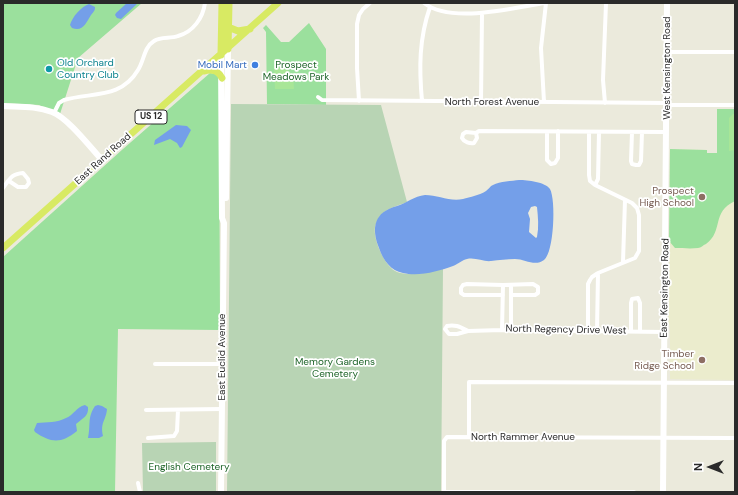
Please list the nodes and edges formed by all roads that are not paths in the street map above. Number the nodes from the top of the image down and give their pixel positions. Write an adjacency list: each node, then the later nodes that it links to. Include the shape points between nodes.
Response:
1 (205, 3): 29 (street, via 204,12 193,28 178,36 152,42 139,69 126,84 109,93 64,100 59,103)
2 (222, 3): 17 (main road)
3 (229, 3): 12 (main road)
4 (278, 3): 13 (main road, US 12)
5 (370, 3): 21 (street, via 359,15 357,24)
6 (424, 3): 10 (street)
7 (545, 3): 11 (street); 24 (street, via 541,48)
8 (606, 3): 25 (street, via 603,80)
9 (667, 3): 15 (main road, West Kensington Road)
10 (430, 7): 11 (street, via 448,13); 22 (street, via 421,40)
11 (482, 13): 23 (street)
12 (228, 27): 13 (main road, via 238,31); 14 (main road)
13 (250, 29): 14 (main road, US 12)
14 (228, 49): 17 (main road, US 12); 43 (main road, East Euclid Avenue)
15 (667, 52): 16 (street); 26 (main road, West Kensington Road)
16 (735, 52)
17 (221, 55): 18 (main road, East Rand Road / US 12); 19 (main road, East Euclid Avenue)
18 (203, 71): 19 (main road, via 214,70); 38 (main road, East Rand Road / US 12)
19 (222, 78): 43 (main road, East Euclid Avenue)
20 (318, 97): 21 (street, North Forest Avenue, via 322,100)
21 (359, 101): 22 (street, North Forest Avenue)
22 (422, 101): 23 (street, North Forest Avenue)
23 (481, 102): 24 (street, North Forest Avenue)
24 (544, 102): 25 (street, North Forest Avenue)
25 (605, 103): 26 (street, North Forest Avenue)
26 (667, 104): 27 (street, North Forest Avenue); 36 (main road, West Kensington Road)
27 (735, 105)
28 (3, 106): 29 (main road, via 33,107)
29 (54, 113): 38 (main road)
30 (558, 131): 31 (street); 31 (street, via 558,158 551,164 547,160); 32 (street)
31 (547, 132): 37 (street)
32 (589, 132): 33 (street); 40 (street, via 589,175 590,181)
33 (599, 132): 34 (street); 40 (street, via 598,179)
34 (632, 132): 35 (street); 35 (street, via 631,161 636,166 641,161)
35 (642, 132): 36 (street)
36 (666, 132): 58 (main road, East Kensington Road)
37 (476, 133)
38 (102, 160): 44 (main road, East Rand Road / US 12)
39 (9, 181): 39 (street, via 18,187 26,187 29,183 23,173 12,176); 41 (street)
40 (595, 185): 42 (street)
41 (3, 188)
42 (625, 200): 45 (street); 45 (street, via 637,208 640,215 639,251 635,258)
43 (224, 223): 60 (main road, East Euclid Avenue)
44 (3, 248)
45 (623, 262): 46 (street)
46 (598, 273): 54 (street, via 588,284); 55 (street)
47 (503, 285): 48 (street); 49 (street); 49 (street, via 467,284 461,288 464,295)
48 (511, 285): 50 (street); 50 (street, via 533,284 539,290 535,295)
49 (503, 295): 51 (street)
50 (511, 295): 52 (street)
51 (502, 330): 52 (street, North Regency Drive West); 53 (street, North Regency Drive West)
52 (511, 330): 54 (street, North Regency Drive West)
53 (468, 331): 53 (street, North Regency Drive West, via 449,334 445,329 447,326 458,325)
54 (588, 331): 55 (street, North Regency Drive West)
55 (597, 331): 56 (street, North Regency Drive West)
56 (631, 331): 57 (street, North Regency Drive West); 57 (street, via 631,303 635,298 638,298 640,303)
57 (640, 331): 58 (street, North Regency Drive West)
58 (664, 332): 61 (main road, East Kensington Road)
59 (155, 364): 60 (street)
60 (222, 364): 63 (main road, East Euclid Avenue)
61 (664, 383): 62 (street); 66 (street, via 469,382); 69 (main road, East Kensington Road)
62 (735, 383)
63 (222, 409): 65 (street); 72 (main road, East Euclid Avenue)
64 (146, 410): 65 (street)
65 (178, 410): 67 (street, via 177,431 174,436)
66 (469, 436): 69 (street, North Rammer Avenue); 73 (street, North Rammer Avenue, via 448,437 444,441)
67 (148, 438)
68 (735, 438): 69 (street, North Rammer Avenue)
69 (663, 439): 76 (main road, East Kensington Road)
70 (138, 483): 71 (street)
71 (140, 492)
72 (221, 492)
73 (444, 492): 74 (street)
74 (598, 492): 75 (street)
75 (634, 492)
76 (663, 492)

